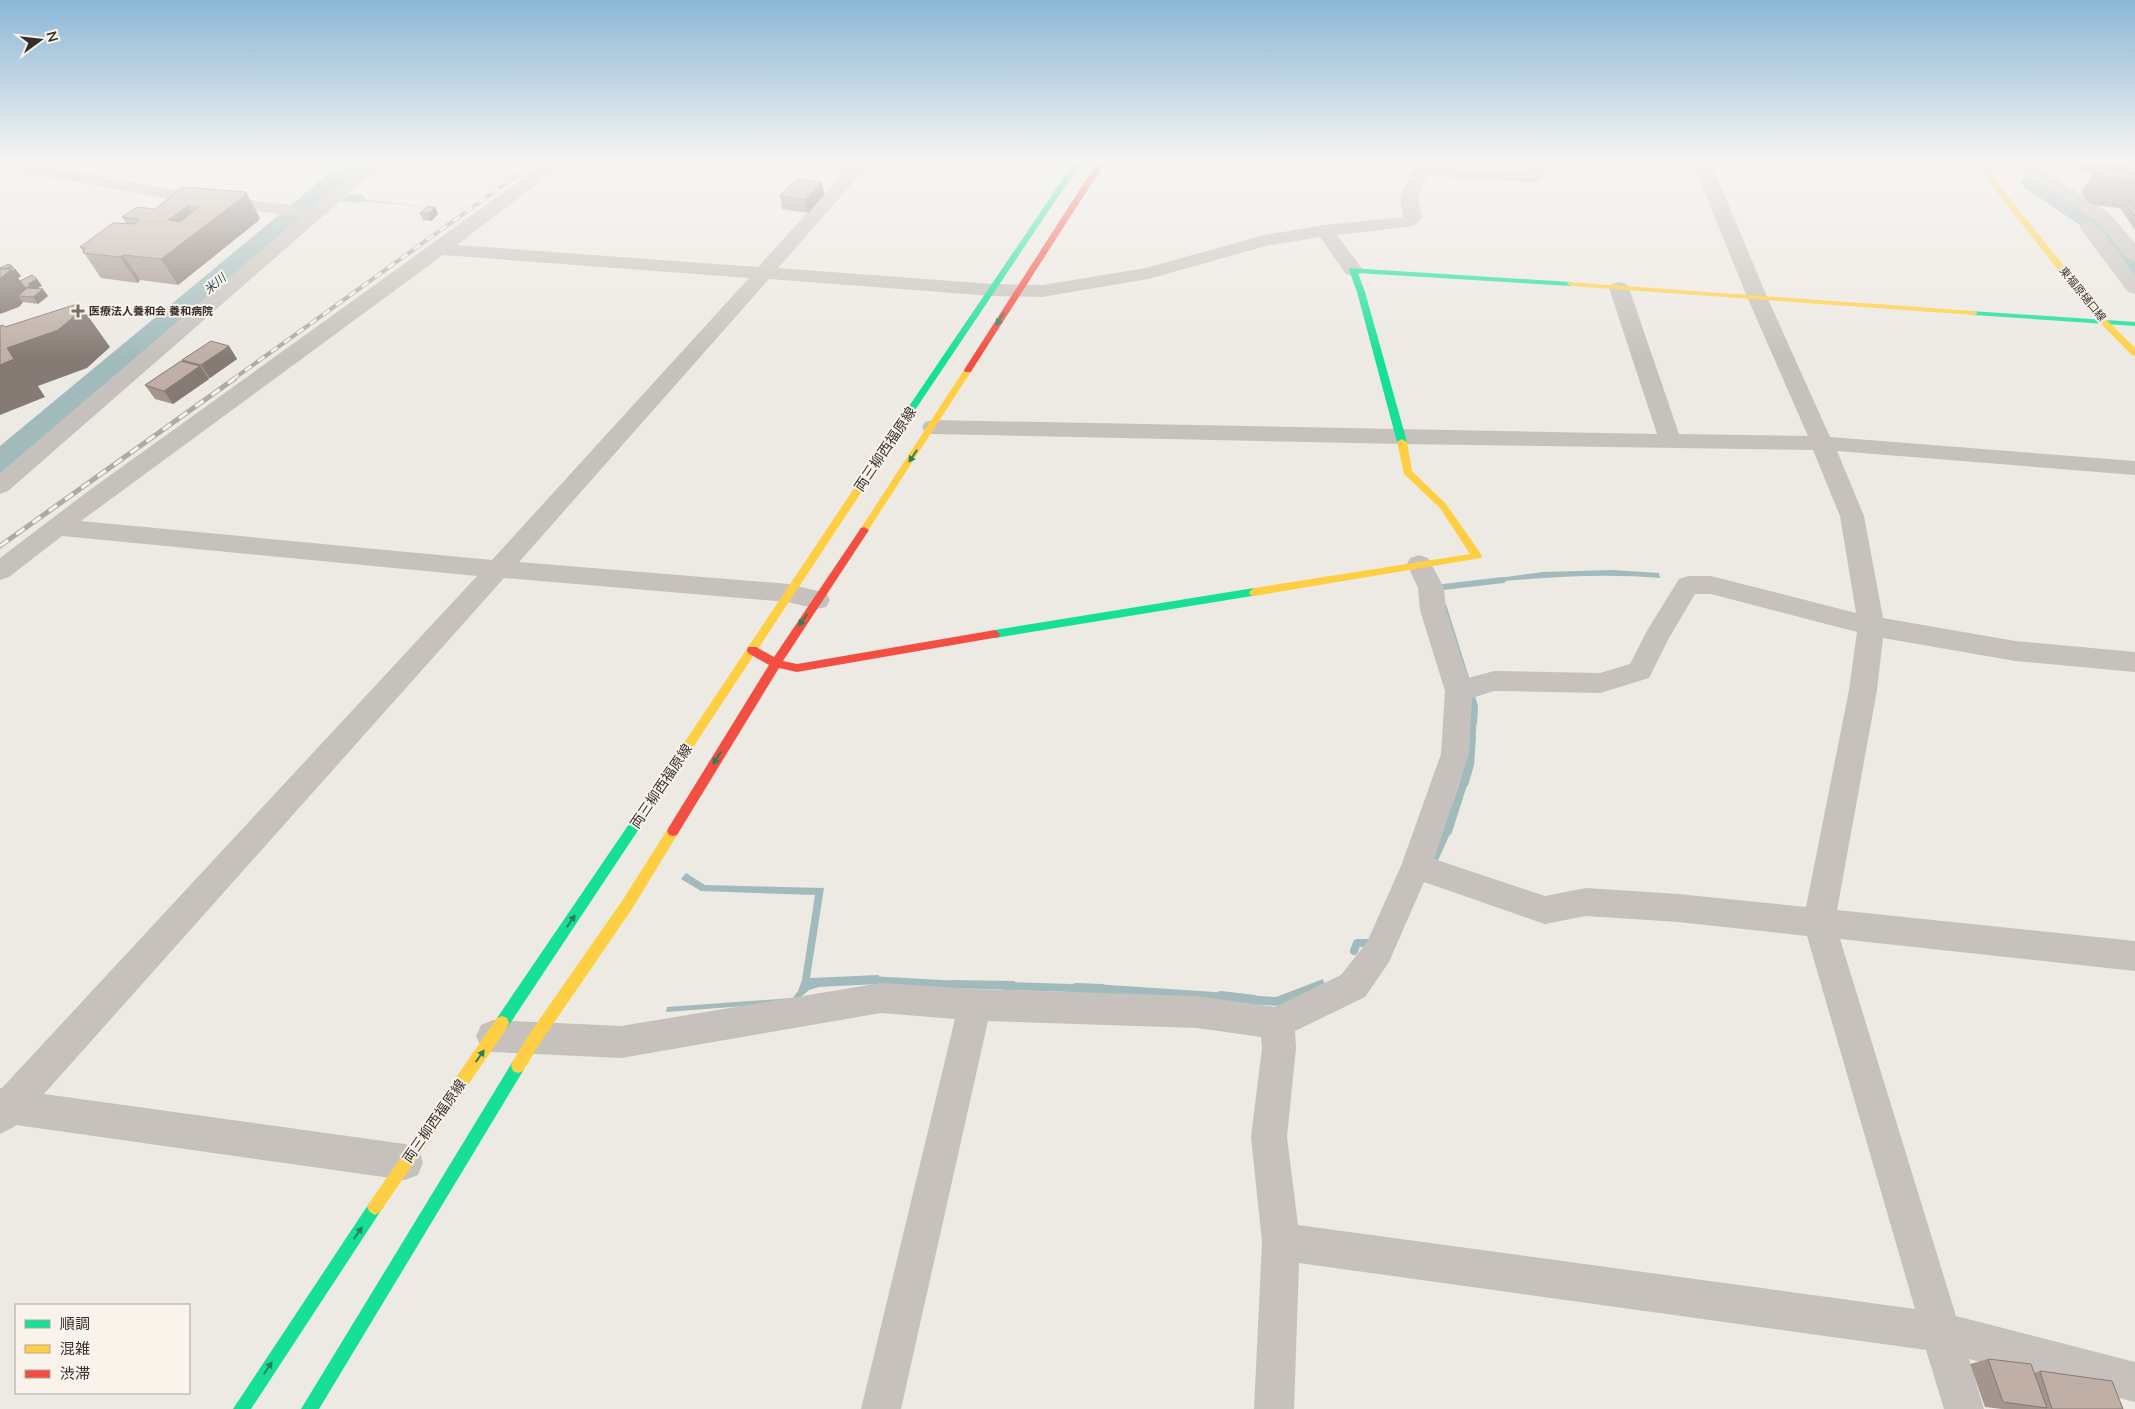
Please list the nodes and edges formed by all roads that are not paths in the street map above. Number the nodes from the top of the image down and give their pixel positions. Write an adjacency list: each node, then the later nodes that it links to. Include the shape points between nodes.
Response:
1 (289, 227): 29 (street, via 200,301)
2 (469, 227): 12 (street)
3 (806, 227): 15 (street)
4 (1035, 227): 18 (main road, 両三柳西福原線)
5 (1060, 227): 19 (main road, 両三柳西福原線)
6 (1364, 227): 11 (street)
7 (1728, 227): 20 (street)
8 (2028, 227): 21 (main road, 東福原樋口線)
9 (2089, 227): 17 (street)
10 (2111, 227): 13 (street)
11 (1325, 231): 14 (street); 19 (street, via 1264,241 1148,273 1042,291)
12 (439, 249): 15 (street); 30 (street, via 94,498)
13 (2135, 255)
14 (1353, 270): 16 (main road); 25 (main road)
15 (765, 272): 18 (street); 32 (street)
16 (1619, 288): 20 (main road); 26 (street)
17 (2135, 288)
18 (993, 290): 19 (street); 34 (main road, 両三柳西福原線)
19 (1018, 291): 24 (main road, 両三柳西福原線, one-way to 24)
20 (1758, 299): 21 (main road); 27 (street)
21 (2104, 322): 22 (main road); 23 (main road, 東福原樋口線)
22 (2135, 324)
23 (2135, 353)
24 (933, 427): 25 (street); 35 (main road, 両三柳西福原線, one-way to 35)
25 (1401, 437): 26 (street); 31 (main road, via 1407,472 1443,506 1477,556)
26 (1670, 440): 27 (street)
27 (1821, 442): 28 (street); 36 (street, via 1852,516)
28 (2135, 468)
29 (0, 486)
30 (59, 527): 32 (street); 33 (street)
31 (1419, 564): 39 (main road, via 797,668); 40 (street, via 1432,588 1433,610)
32 (498, 569): 34 (street); 48 (street)
33 (0, 571)
34 (788, 593): 35 (street); 37 (main road, 両三柳西福原線)
35 (817, 600): 39 (main road, 両三柳西福原線, one-way to 39)
36 (1871, 626): 38 (street, via 2016,651); 40 (street, via 1711,585 1688,586 1657,636 1640,672 1600,683 1494,681); 42 (street, via 1863,690)
37 (752, 650): 39 (main road); 46 (main road, 両三柳西福原線, one-way to 37)
38 (2135, 662)
39 (776, 663): 47 (main road, 両三柳西福原線, one-way to 47, via 627,906)
40 (1468, 688): 41 (street, via 1455,754)
41 (1416, 866): 42 (street, via 1545,910 1586,902); 45 (street, via 1378,952 1353,986)
42 (1819, 922): 43 (street); 51 (street)
43 (2135, 956)
44 (975, 1005): 45 (street, via 1197,1012); 47 (street, via 881,998 622,1042); 55 (street)
45 (1277, 1023): 50 (street, via 1279,1048 1269,1137)
46 (493, 1036): 47 (street); 49 (main road, 両三柳西福原線, one-way to 46)
47 (536, 1038): 54 (main road, 両三柳西福原線)
48 (3, 1109): 49 (street)
49 (405, 1162): 53 (main road, 両三柳西福原線, one-way to 49)
50 (1281, 1242): 51 (street); 56 (street)
51 (1940, 1332): 52 (street); 57 (street)
52 (2135, 1382)
53 (241, 1409)
54 (309, 1409)
55 (881, 1409)
56 (1274, 1409)
57 (1964, 1409)

